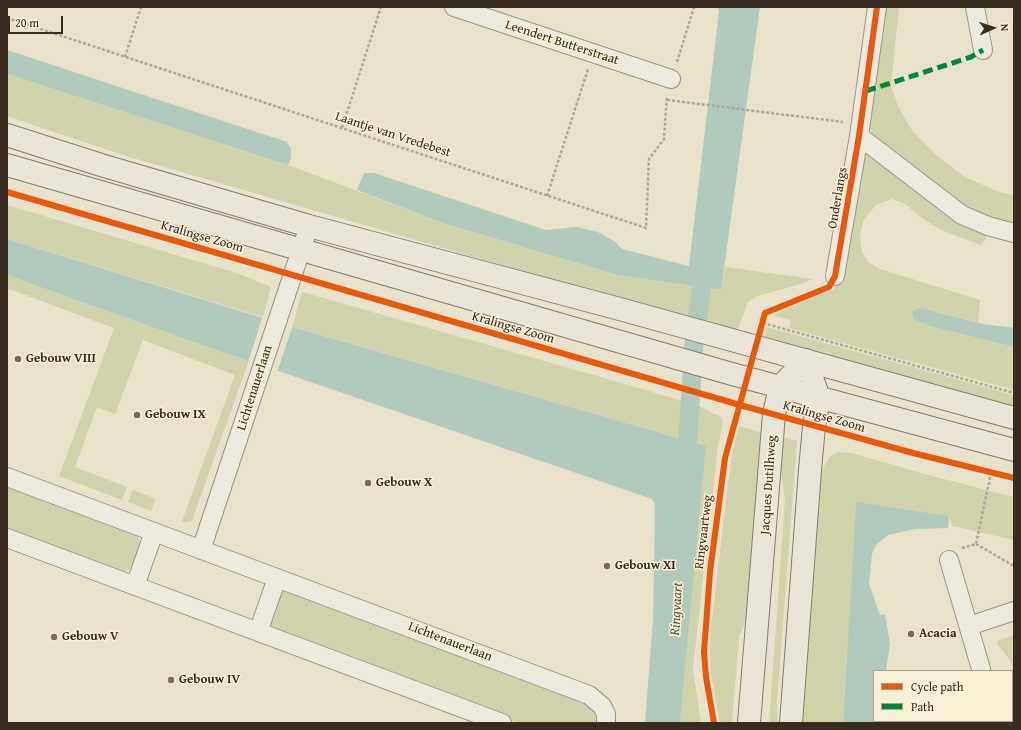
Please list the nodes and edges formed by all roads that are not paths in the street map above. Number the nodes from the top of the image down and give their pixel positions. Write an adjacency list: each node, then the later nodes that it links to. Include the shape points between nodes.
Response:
1 (454, 7): 5 (street, Leendert Butterstraat)
2 (877, 7): 7 (street, Onderlangs)
3 (975, 7): 4 (street)
4 (983, 50)
5 (671, 79)
6 (7, 135): 9 (main road)
7 (859, 136): 10 (street, via 962,214 988,226); 12 (street, Onderlangs)
8 (7, 165): 11 (main road, Kralingse Zoom)
9 (309, 226): 11 (street, Lichtenauerlaan); 13 (main road)
10 (1014, 233)
11 (301, 250): 14 (main road, Kralingse Zoom); 21 (street, Lichtenauerlaan)
12 (835, 276)
13 (806, 360): 14 (main road); 15 (main road); 16 (main road)
14 (780, 387): 15 (main road, Kralingse Zoom); 31 (main road, Jacques Dutilhweg, via 774,414)
15 (819, 398): 17 (main road, Kralingse Zoom); 32 (main road, via 810,470)
16 (1014, 418)
17 (1014, 450)
18 (7, 477): 19 (street, Lichtenauerlaan)
19 (154, 532): 21 (street, Lichtenauerlaan); 24 (street)
20 (7, 538): 24 (street)
21 (201, 550): 23 (street, Lichtenauerlaan)
22 (949, 560): 26 (street)
23 (277, 578): 27 (street); 30 (street, Lichtenauerlaan, via 589,694 602,706 606,714)
24 (135, 586): 27 (street)
25 (1014, 611): 26 (street)
26 (969, 626): 28 (street)
27 (258, 632): 29 (street)
28 (984, 670)
29 (502, 723)
30 (606, 723)
31 (749, 723)
32 (791, 723)

